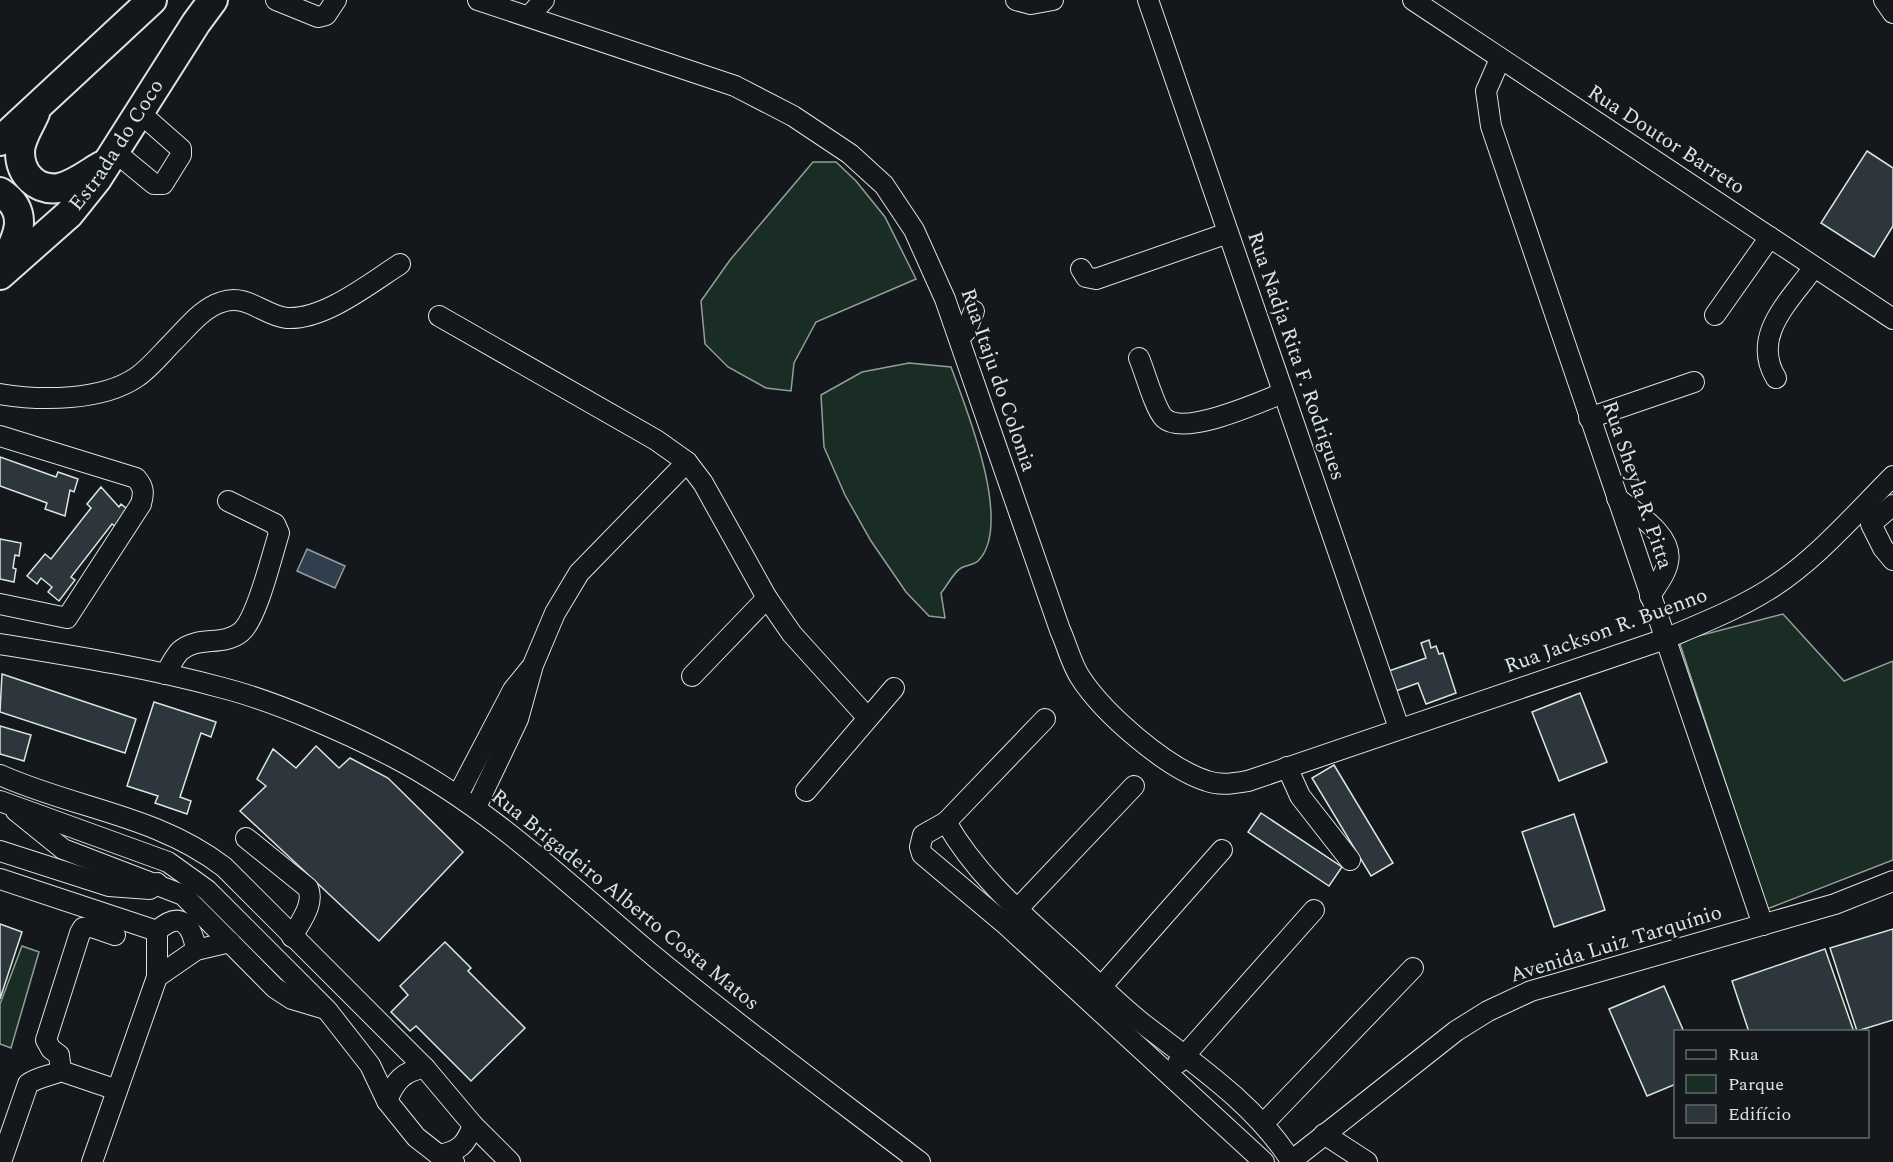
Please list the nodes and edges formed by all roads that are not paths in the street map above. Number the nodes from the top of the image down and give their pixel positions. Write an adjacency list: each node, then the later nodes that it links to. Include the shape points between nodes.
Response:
1 (152, 0): 15 (highway)
2 (213, 0): 16 (highway, Estrada do Coco)
3 (276, 0): 4 (street, via 318,17 326,15)
4 (336, 0)
5 (478, 0): 13 (street, Rua Itaju do Colonia)
6 (544, 0): 13 (street)
7 (1016, 0): 8 (street, via 1031,4)
8 (1053, 0)
9 (1148, 0): 20 (street, Rua Nadja Rita F. Rodrigues)
10 (1413, 0): 14 (street, Rua Doutor Barreto)
11 (1884, 0): 12 (street)
12 (1893, 13)
13 (530, 16): 31 (street, Rua Itaju do Colonia, via 735,86 793,116 850,154 884,185 914,231)
14 (1500, 59): 21 (street, Rua Doutor Barreto); 37 (street, Rua Sheyla R. Pitta, via 1486,91 1491,126)
15 (40, 103): 17 (highway); 18 (highway, via 19,151 22,165 35,184 62,188)
16 (139, 112): 18 (highway, Estrada do Coco); 18 (street, via 181,149 164,184 154,184)
17 (0, 141)
18 (111, 157): 26 (highway, Estrada do Coco, via 69,214)
19 (0, 192): 25 (highway, via 13,200 20,216 14,245)
20 (1228, 233): 24 (street, via 1096,279 1086,277); 35 (street, Rua Nadja Rita F. Rodrigues)
21 (1770, 237): 23 (street, Rua Doutor Barreto); 28 (street)
22 (400, 264): 36 (street, via 346,298 306,317 284,318 246,301 224,301 206,310 137,376 107,391 34,400)
23 (1814, 267): 30 (street, Rua Doutor Barreto); 33 (street, via 1769,334 1766,355)
24 (1081, 269)
25 (0, 270)
26 (0, 275)
27 (974, 311): 31 (street)
28 (1715, 315)
29 (440, 316): 39 (street, via 647,434)
30 (1893, 319)
31 (959, 338): 57 (street, Rua Itaju do Colonia, via 1060,630 1080,676 1108,712 1143,743 1208,781 1248,781)
32 (1139, 358): 35 (street, via 1163,417 1172,423 1202,422)
33 (1776, 378)
34 (1694, 382): 37 (street)
35 (1283, 393): 56 (street, Rua Nadja Rita F. Rodrigues)
36 (0, 394)
37 (1589, 418): 41 (street, Rua Sheyla R. Pitta)
38 (0, 436): 47 (street, via 136,478 144,494 68,618)
39 (687, 462): 46 (street, via 703,483); 50 (street, via 579,573 555,613)
40 (1893, 476): 48 (street, Rua Jackson R. Buenno, via 1798,569 1769,590)
41 (1617, 498): 45 (street, Rua Sheyla R. Pitta); 45 (street, via 1655,529 1668,551 1668,565)
42 (228, 501): 51 (street, via 275,524 279,533 258,601 242,632 227,639 199,641 180,652)
43 (1893, 505): 44 (street, via 1871,524)
44 (1893, 560)
45 (1650, 596): 48 (street, Rua Sheyla R. Pitta)
46 (767, 598): 52 (street); 54 (street, via 792,634)
47 (0, 604)
48 (1665, 639): 56 (street, Rua Jackson R. Buenno); 74 (street, Rua Sheyla R. Pitta)
49 (0, 644): 51 (street, Rua Brigadeiro Alberto Costa Matos)
50 (533, 664): 61 (street, via 513,690); 63 (street, via 518,719)
51 (165, 674): 61 (street, Rua Brigadeiro Alberto Costa Matos, via 226,688 314,721 392,757)
52 (692, 676)
53 (894, 688): 54 (street)
54 (867, 717): 60 (street)
55 (1045, 718): 64 (street)
56 (1398, 728): 57 (street, Rua Itaju do Colonia)
57 (1287, 767): 68 (street, via 1300,796)
58 (0, 775): 77 (street, via 148,824 197,847 225,867)
59 (1134, 786): 73 (street)
60 (806, 791)
61 (458, 795): 63 (street, Rua Brigadeiro Alberto Costa Matos)
62 (3, 802): 71 (street, via 63,849); 83 (street, via 168,862 207,890)
63 (476, 807): 101 (street, Rua Brigadeiro Alberto Costa Matos, via 546,861 724,1014)
64 (946, 822): 73 (street); 73 (street, via 923,835 922,854)
65 (246, 838): 77 (street, via 308,888 309,905)
66 (1222, 850): 82 (street)
67 (0, 851): 71 (street, via 109,886)
68 (1350, 860)
69 (0, 879): 75 (street)
70 (1893, 880): 74 (street, Avenida Luiz Tarquínio, via 1835,904)
71 (163, 886): 75 (street); 78 (street, via 183,895)
72 (1314, 910): 86 (street)
73 (1011, 917): 82 (street); 85 (street)
74 (1763, 925): 96 (street, Avenida Luiz Tarquínio, via 1531,991 1488,1011 1456,1031)
75 (165, 926): 79 (street, via 185,923 193,931); 81 (street)
76 (115, 935): 88 (street, via 92,927 83,928 80,933 46,1040 59,1055)
77 (292, 937): 87 (street)
78 (230, 942): 79 (street); 83 (street, via 275,988 292,999)
79 (195, 950): 81 (street)
80 (1413, 968): 94 (street)
81 (157, 977): 90 (street)
82 (1101, 987): 84 (street)
83 (327, 1010): 91 (street, via 370,1065)
84 (1140, 1021): 85 (street); 86 (street)
85 (1128, 1038): 89 (street)
86 (1185, 1055): 89 (street); 92 (street)
87 (425, 1068): 91 (street, via 412,1069 400,1078); 95 (street)
88 (61, 1071): 90 (street); 98 (street, via 35,1078 28,1084)
89 (1167, 1074): 93 (street)
90 (117, 1090): 99 (street)
91 (387, 1101): 97 (street, via 416,1137)
92 (1240, 1102): 93 (street); 94 (street)
93 (1217, 1119): 102 (street)
94 (1264, 1123): 103 (street)
95 (473, 1125): 97 (street, via 467,1142); 100 (street)
96 (1324, 1134): 103 (street, Avenida Luiz Tarquínio); 104 (street)
97 (446, 1158)
98 (2, 1162)
99 (92, 1162)
100 (510, 1162)
101 (920, 1162)
102 (1264, 1162)
103 (1291, 1162)
104 (1367, 1162)

